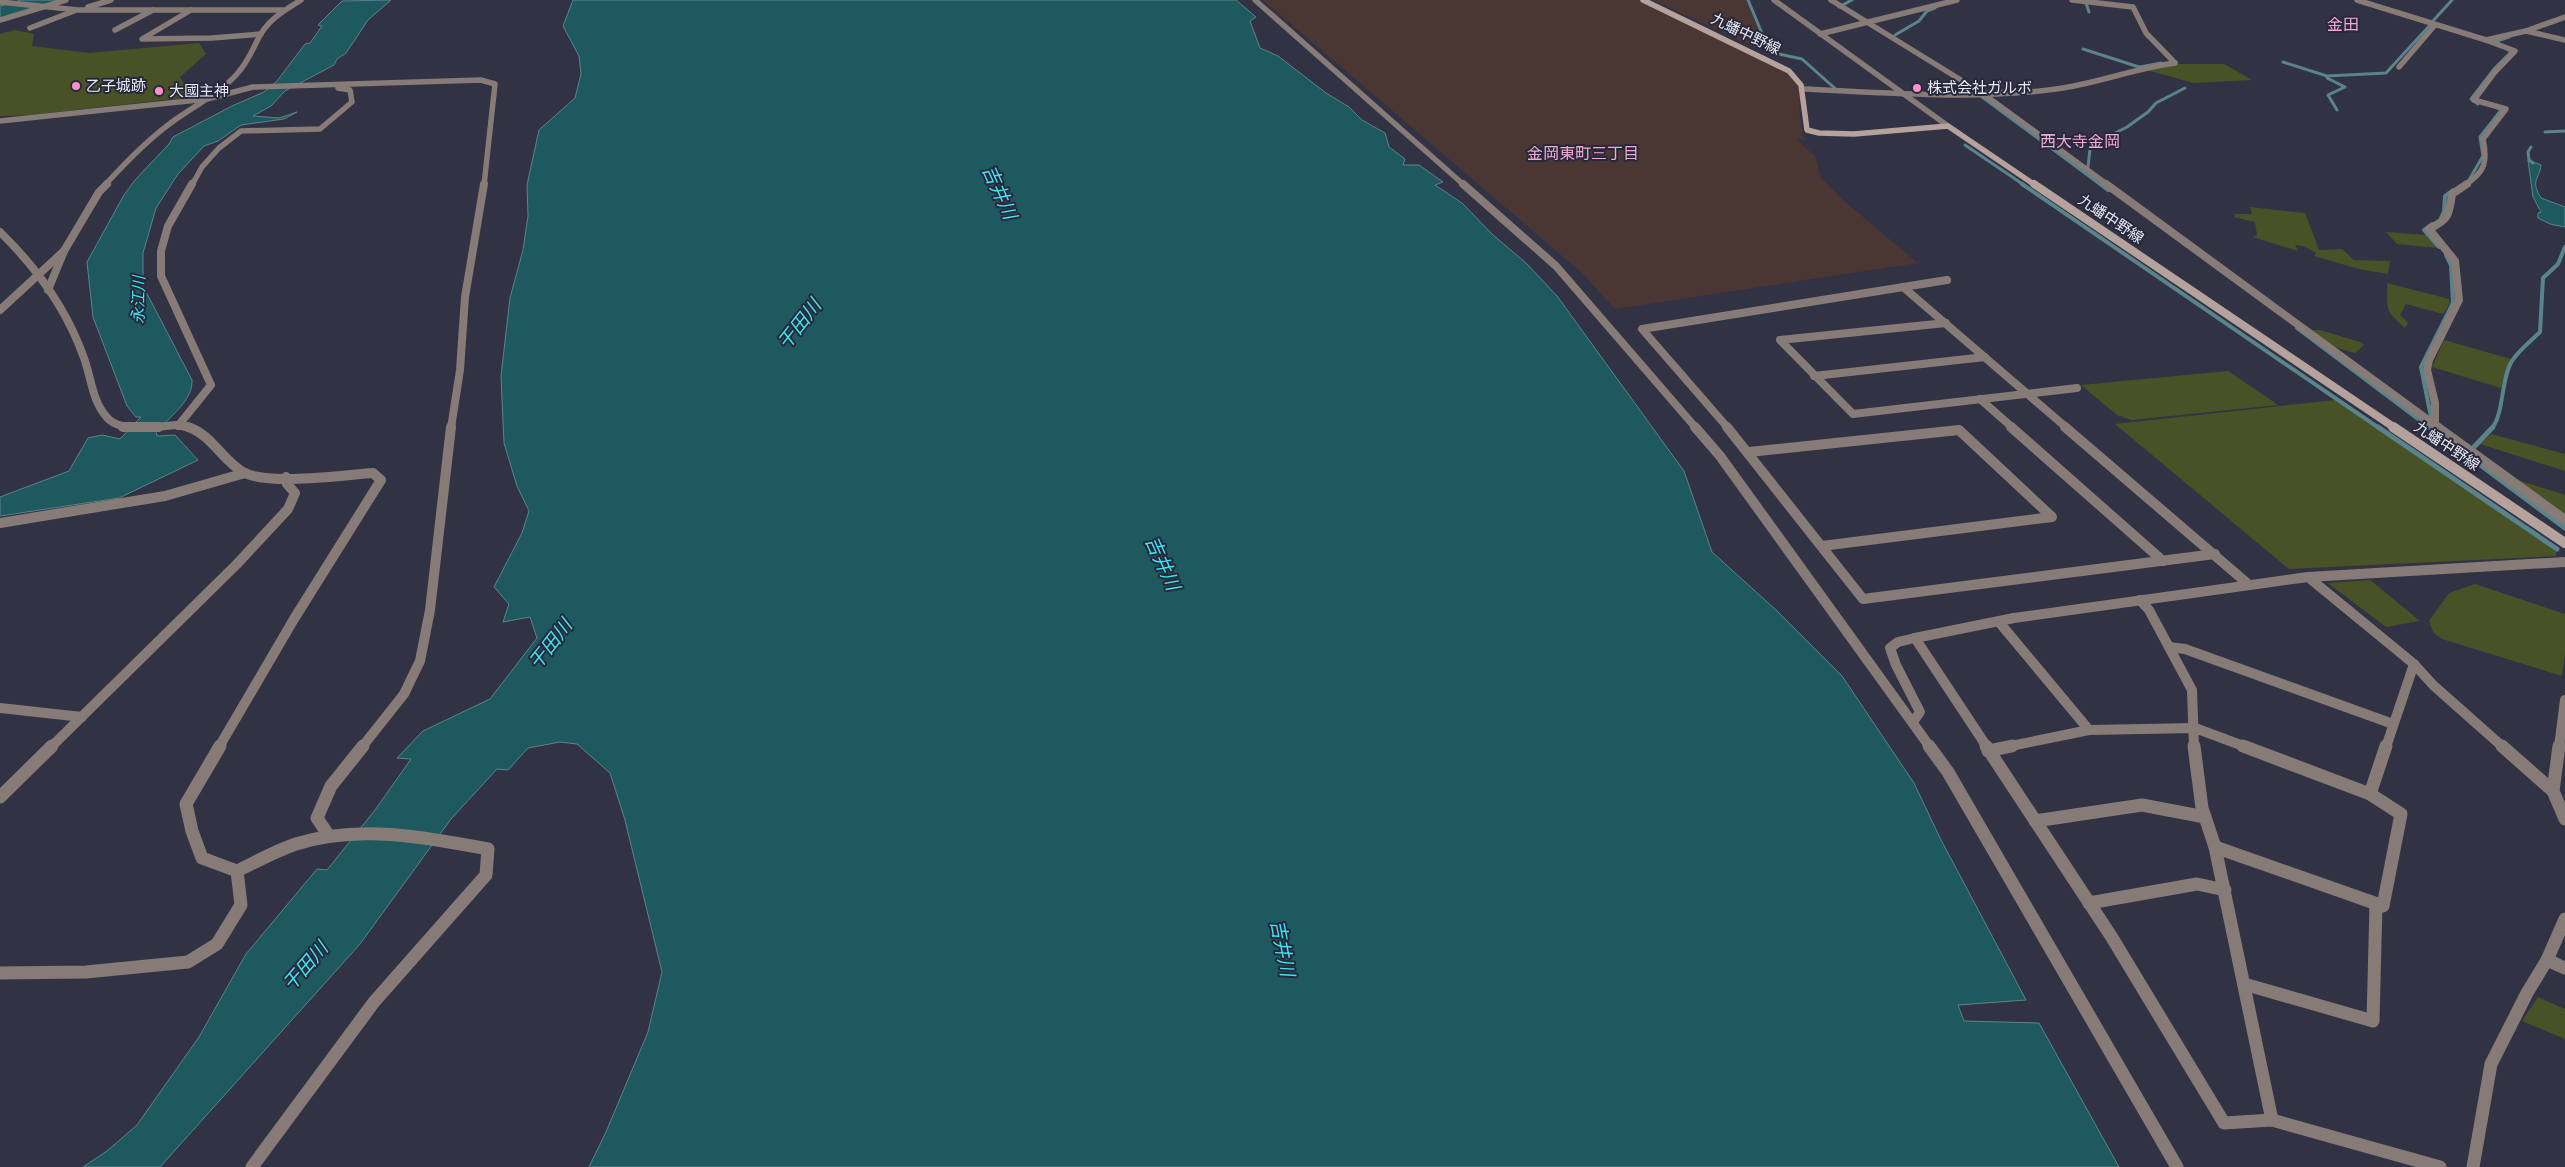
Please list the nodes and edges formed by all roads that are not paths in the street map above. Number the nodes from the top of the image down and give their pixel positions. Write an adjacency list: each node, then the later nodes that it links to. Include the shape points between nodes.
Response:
1 (66, 0): 15 (street)
2 (110, 0): 18 (street)
3 (301, 0): 20 (street)
4 (1255, 0): 75 (street, via 1556,266 1720,456)
5 (1643, 0): 34 (main road, 九蟠中野線, via 1780,65 1795,76)
6 (1774, 0): 29 (street)
7 (1831, 0): 23 (street)
8 (1957, 0): 23 (street)
9 (2072, 0): 35 (street, via 2131,6 2146,34 2175,63 2061,88)
10 (2357, 0): 24 (street)
11 (0, 2): 12 (street)
12 (13, 2): 14 (street); 15 (street)
13 (203, 3): 17 (street)
14 (0, 5)
15 (44, 7): 18 (street); 22 (street)
16 (193, 9): 17 (street); 19 (street); 28 (street, via 142,39)
17 (200, 9): 20 (street)
18 (78, 10): 19 (street); 25 (street)
19 (153, 10): 26 (street)
20 (283, 10): 28 (street)
21 (2565, 17): 27 (street)
22 (0, 20)
23 (1866, 23): 29 (street); 35 (street)
24 (2435, 25): 31 (street); 32 (street)
25 (30, 28)
26 (115, 30)
27 (2526, 31): 30 (street); 31 (street)
28 (261, 34): 37 (street, via 244,66)
29 (1820, 34): 36 (street)
30 (2565, 40)
31 (2489, 42): 53 (street, via 2515,51 2474,100 2506,109 2482,139 2487,158 2477,177 2452,194 2443,222 2429,229 2455,261 2459,300 2428,365)
32 (2398, 66)
33 (316, 85): 37 (street, via 253,87); 54 (street, via 350,90 352,102 320,129 241,131 202,167 168,226 161,276 211,385); 86 (street, via 481,80 494,84 489,152 465,297 460,370 430,610 420,661 404,694 331,786 317,818)
34 (1804, 89): 36 (street); 39 (main road, via 1804,122 1807,130 1815,133)
35 (1978, 93): 36 (street); 53 (street)
36 (1902, 94): 39 (street)
37 (207, 99): 38 (street); 41 (street, via 172,122 135,153 99,192)
38 (0, 120)
39 (1948, 126): 60 (main road, 九蟠中野線)
40 (0, 232): 42 (street)
41 (64, 252): 42 (street); 45 (street)
42 (38, 273): 45 (street); 46 (street)
43 (1947, 280): 44 (street)
44 (1903, 287): 47 (street); 55 (street, via 1642,329)
45 (48, 290): 54 (street, via 82,351 94,395 105,416 122,427)
46 (0, 310)
47 (1946, 323): 48 (street); 49 (street, via 1780,340)
48 (1985, 357): 49 (street); 51 (street)
49 (1814, 376): 52 (street, via 1853,414)
50 (2077, 388): 51 (street)
51 (2028, 394): 52 (street); 62 (street)
52 (1980, 399): 63 (street)
53 (2435, 425): 58 (street)
54 (173, 426): 56 (street, via 197,429)
55 (1749, 452): 61 (street); 61 (street, via 1959,430 2052,517)
56 (245, 473): 57 (street, via 264,478); 59 (street, via 165,496)
57 (286, 477): 74 (street, via 287,484 296,493 288,508 237,564); 88 (street, via 373,474 382,480 294,619 186,804 202,858)
58 (2565, 520)
59 (0, 523)
60 (2565, 543)
61 (1822, 546): 63 (street, via 1863,599)
62 (2215, 554): 63 (street); 66 (street)
63 (2163, 561)
64 (2565, 562): 65 (street)
65 (2308, 577): 66 (street); 71 (street)
66 (2248, 584): 67 (street)
67 (2140, 600): 68 (street); 70 (street)
68 (1999, 622): 69 (street); 78 (street)
69 (1915, 638): 75 (street, via 1898,642 1890,648 1895,666 1920,712); 79 (street)
70 (2169, 647): 76 (street, via 2184,649); 77 (street, via 2192,690)
71 (2414, 664): 76 (street); 80 (street)
72 (2565, 700): 80 (street)
73 (0, 708): 74 (street)
74 (82, 717): 82 (street)
75 (1913, 722): 99 (street, via 1948,772)
76 (2394, 724): 81 (street)
77 (2195, 728): 78 (street); 81 (street); 83 (street, via 2193,738)
78 (2089, 730): 79 (street)
79 (1988, 751): 85 (street)
80 (2553, 791): 84 (street)
81 (2370, 794): 91 (street, via 2401,814 2383,906)
82 (0, 797)
83 (2205, 817): 85 (street, via 2142,805); 87 (street)
84 (2565, 819)
85 (2035, 821): 90 (street)
86 (329, 836): 88 (street, via 295,844); 98 (street, via 356,833 445,841 488,849 486,875 374,1002)
87 (2215, 847): 89 (street); 91 (street)
88 (237, 871): 95 (street, via 241,905 217,944 188,962 86,972)
89 (2225, 890): 90 (street, via 2196,884); 96 (street)
90 (2089, 903): 97 (street, via 2224,1123)
91 (2376, 904): 96 (street, via 2373,1020)
92 (2565, 919): 93 (street)
93 (2547, 960): 94 (street); 101 (street, via 2526,993 2491,1064)
94 (2565, 968)
95 (0, 973)
96 (2244, 984): 97 (street)
97 (2272, 1120): 100 (street)
98 (252, 1167)
99 (2177, 1167)
100 (2440, 1167)
101 (2473, 1167)

